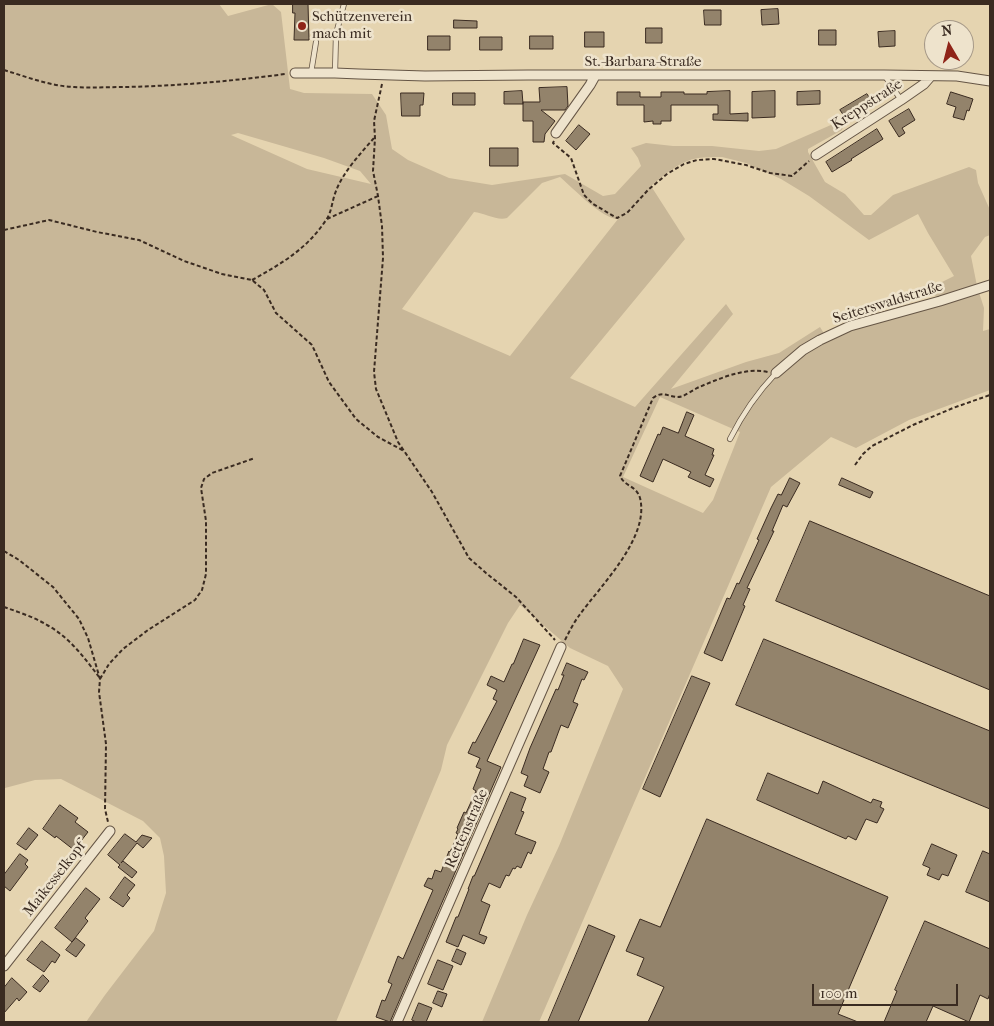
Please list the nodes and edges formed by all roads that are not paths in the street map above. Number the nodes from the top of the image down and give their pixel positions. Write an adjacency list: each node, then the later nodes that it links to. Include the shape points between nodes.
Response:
1 (344, 4): 5 (lane, via 336,34)
2 (316, 42): 4 (lane)
3 (295, 73): 4 (street, St.-Barbara-Straße)
4 (311, 73): 5 (street, St.-Barbara-Straße)
5 (335, 73): 7 (street, St.-Barbara-Straße)
6 (884, 75): 7 (street, St.-Barbara-Straße); 8 (street, St.-Barbara-Straße); 10 (lane)
7 (595, 76): 11 (street)
8 (931, 76): 9 (street, St.-Barbara-Straße); 10 (street, Kreppstraße)
9 (990, 81)
10 (901, 100): 12 (street, Kreppstraße)
11 (556, 133)
12 (816, 155)
13 (990, 285): 14 (street, Seiterswaldstraße, via 850,326 804,350)
14 (776, 373): 15 (lane, via 752,402)
15 (730, 439)
16 (562, 647): 19 (street, Rettenstraße)
17 (110, 831): 18 (street, Maikesselkopf)
18 (4, 966)
19 (397, 1022)

